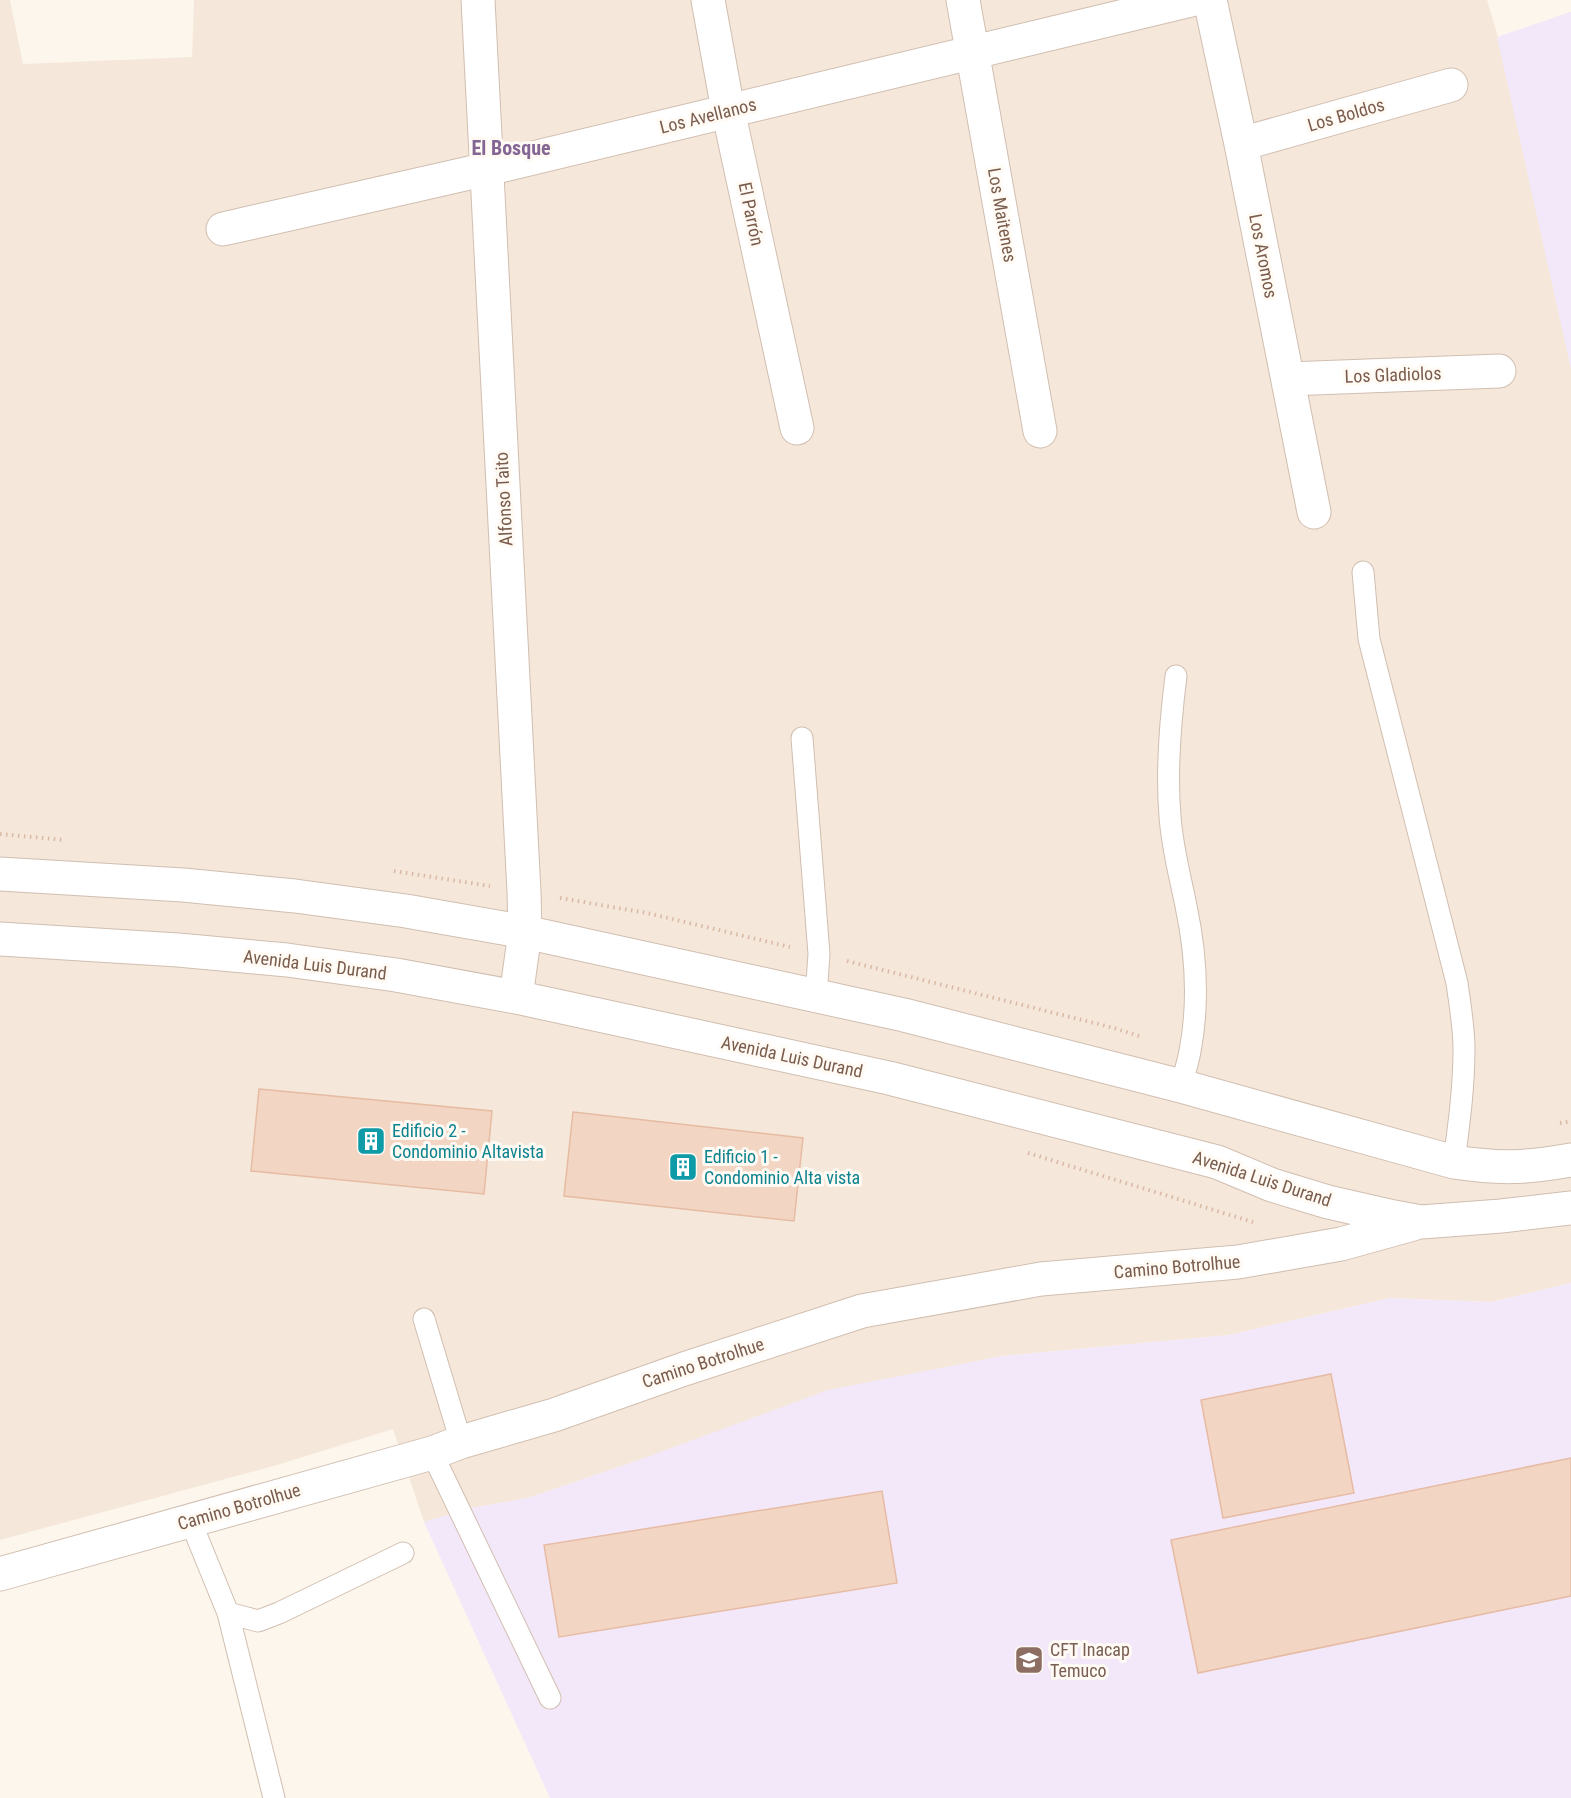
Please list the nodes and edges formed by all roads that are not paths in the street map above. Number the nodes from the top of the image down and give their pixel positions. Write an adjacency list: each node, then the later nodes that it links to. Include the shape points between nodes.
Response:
1 (478, 0): 10 (street, Alfonso Taito)
2 (708, 0): 8 (street, El Parrón)
3 (963, 0): 6 (street, Los Maitenes)
4 (1191, 0): 6 (street, Los Avellanos)
5 (1210, 0): 9 (street, Los Aromos)
6 (972, 52): 8 (street, Los Avellanos); 15 (street, Los Maitenes)
7 (1451, 85): 9 (street, Los Boldos)
8 (728, 110): 10 (street, Los Avellanos); 14 (street, El Parrón)
9 (1242, 144): 13 (street, Los Aromos)
10 (487, 169): 11 (street, Los Avellanos); 21 (street, Alfonso Taito)
11 (223, 229)
12 (1499, 371): 13 (street, Los Gladiolos)
13 (1288, 379): 16 (street, Los Aromos)
14 (797, 428)
15 (1040, 431)
16 (1314, 512)
17 (1363, 572): 27 (lane, via 1369,639 1462,1015 1463,1077)
18 (1176, 676): 25 (lane, via 1168,759 1170,817 1191,940 1195,995 1190,1052)
19 (802, 738): 23 (lane, via 819,954)
20 (0, 874): 21 (street, via 295,896)
21 (525, 932): 23 (street); 24 (street, Alfonso Taito)
22 (0, 939): 24 (street, Avenida Luis Durand, via 287,960)
23 (816, 996): 25 (street)
24 (516, 997): 29 (street, Avenida Luis Durand, via 889,1078 1217,1162 1328,1202)
25 (1181, 1086): 27 (street)
26 (1571, 1160): 27 (street, via 1508,1168)
27 (1454, 1162)
28 (1571, 1208): 29 (street, Avenida Luis Durand)
29 (1421, 1222): 31 (street, Camino Botrolhue, via 1341,1244 1238,1262 1041,1279 862,1311)
30 (424, 1319): 31 (lane)
31 (447, 1448): 32 (street, Camino Botrolhue); 36 (lane)
32 (190, 1520): 34 (street, Camino Botrolhue); 35 (lane)
33 (403, 1553): 35 (lane, via 258,1621)
34 (0, 1574)
35 (228, 1613): 37 (lane)
36 (550, 1698)
37 (274, 1798)

